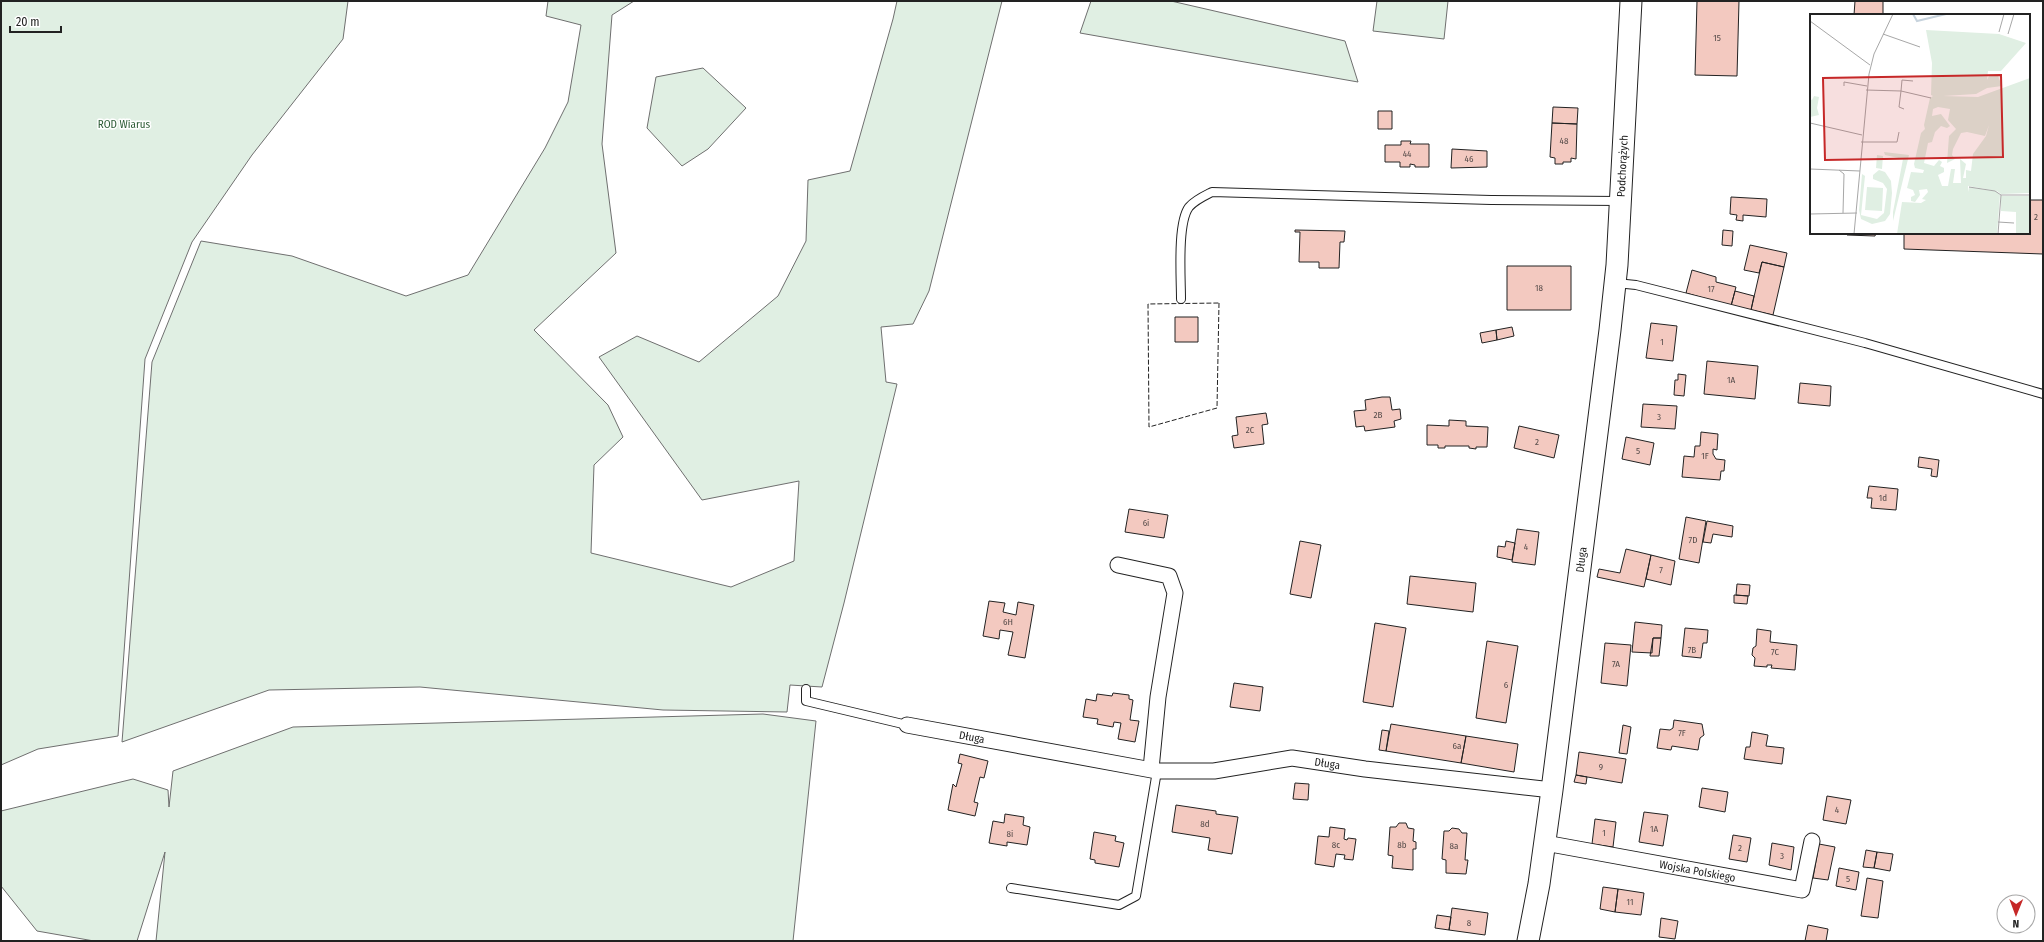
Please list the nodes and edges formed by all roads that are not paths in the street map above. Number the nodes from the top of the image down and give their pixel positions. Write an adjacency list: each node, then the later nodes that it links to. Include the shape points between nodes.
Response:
1 (1631, 1): 2 (street, Podchorążych)
2 (1620, 201): 3 (street, Podchorążych); 4 (lane, via 1212,192 1189,208 1183,222)
3 (1615, 282): 5 (street, Podchorążych); 6 (lane, via 1636,285 1865,343)
4 (1181, 299)
5 (1610, 330): 11 (street, Długa)
6 (2043, 394)
7 (1118, 565): 10 (street, via 1169,576 1175,593 1158,697)
8 (806, 689): 9 (lane, Długa, via 806,701)
9 (907, 725): 10 (street, Długa)
10 (1154, 770): 11 (street, Długa, via 1214,771 1292,758); 14 (lane, via 1136,896 1119,905)
11 (1552, 790): 13 (street, Długa)
12 (1812, 841): 13 (street, Wojska Polskiego, via 1802,890)
13 (1545, 844): 15 (street, Długa)
14 (1011, 888)
15 (1528, 941)

